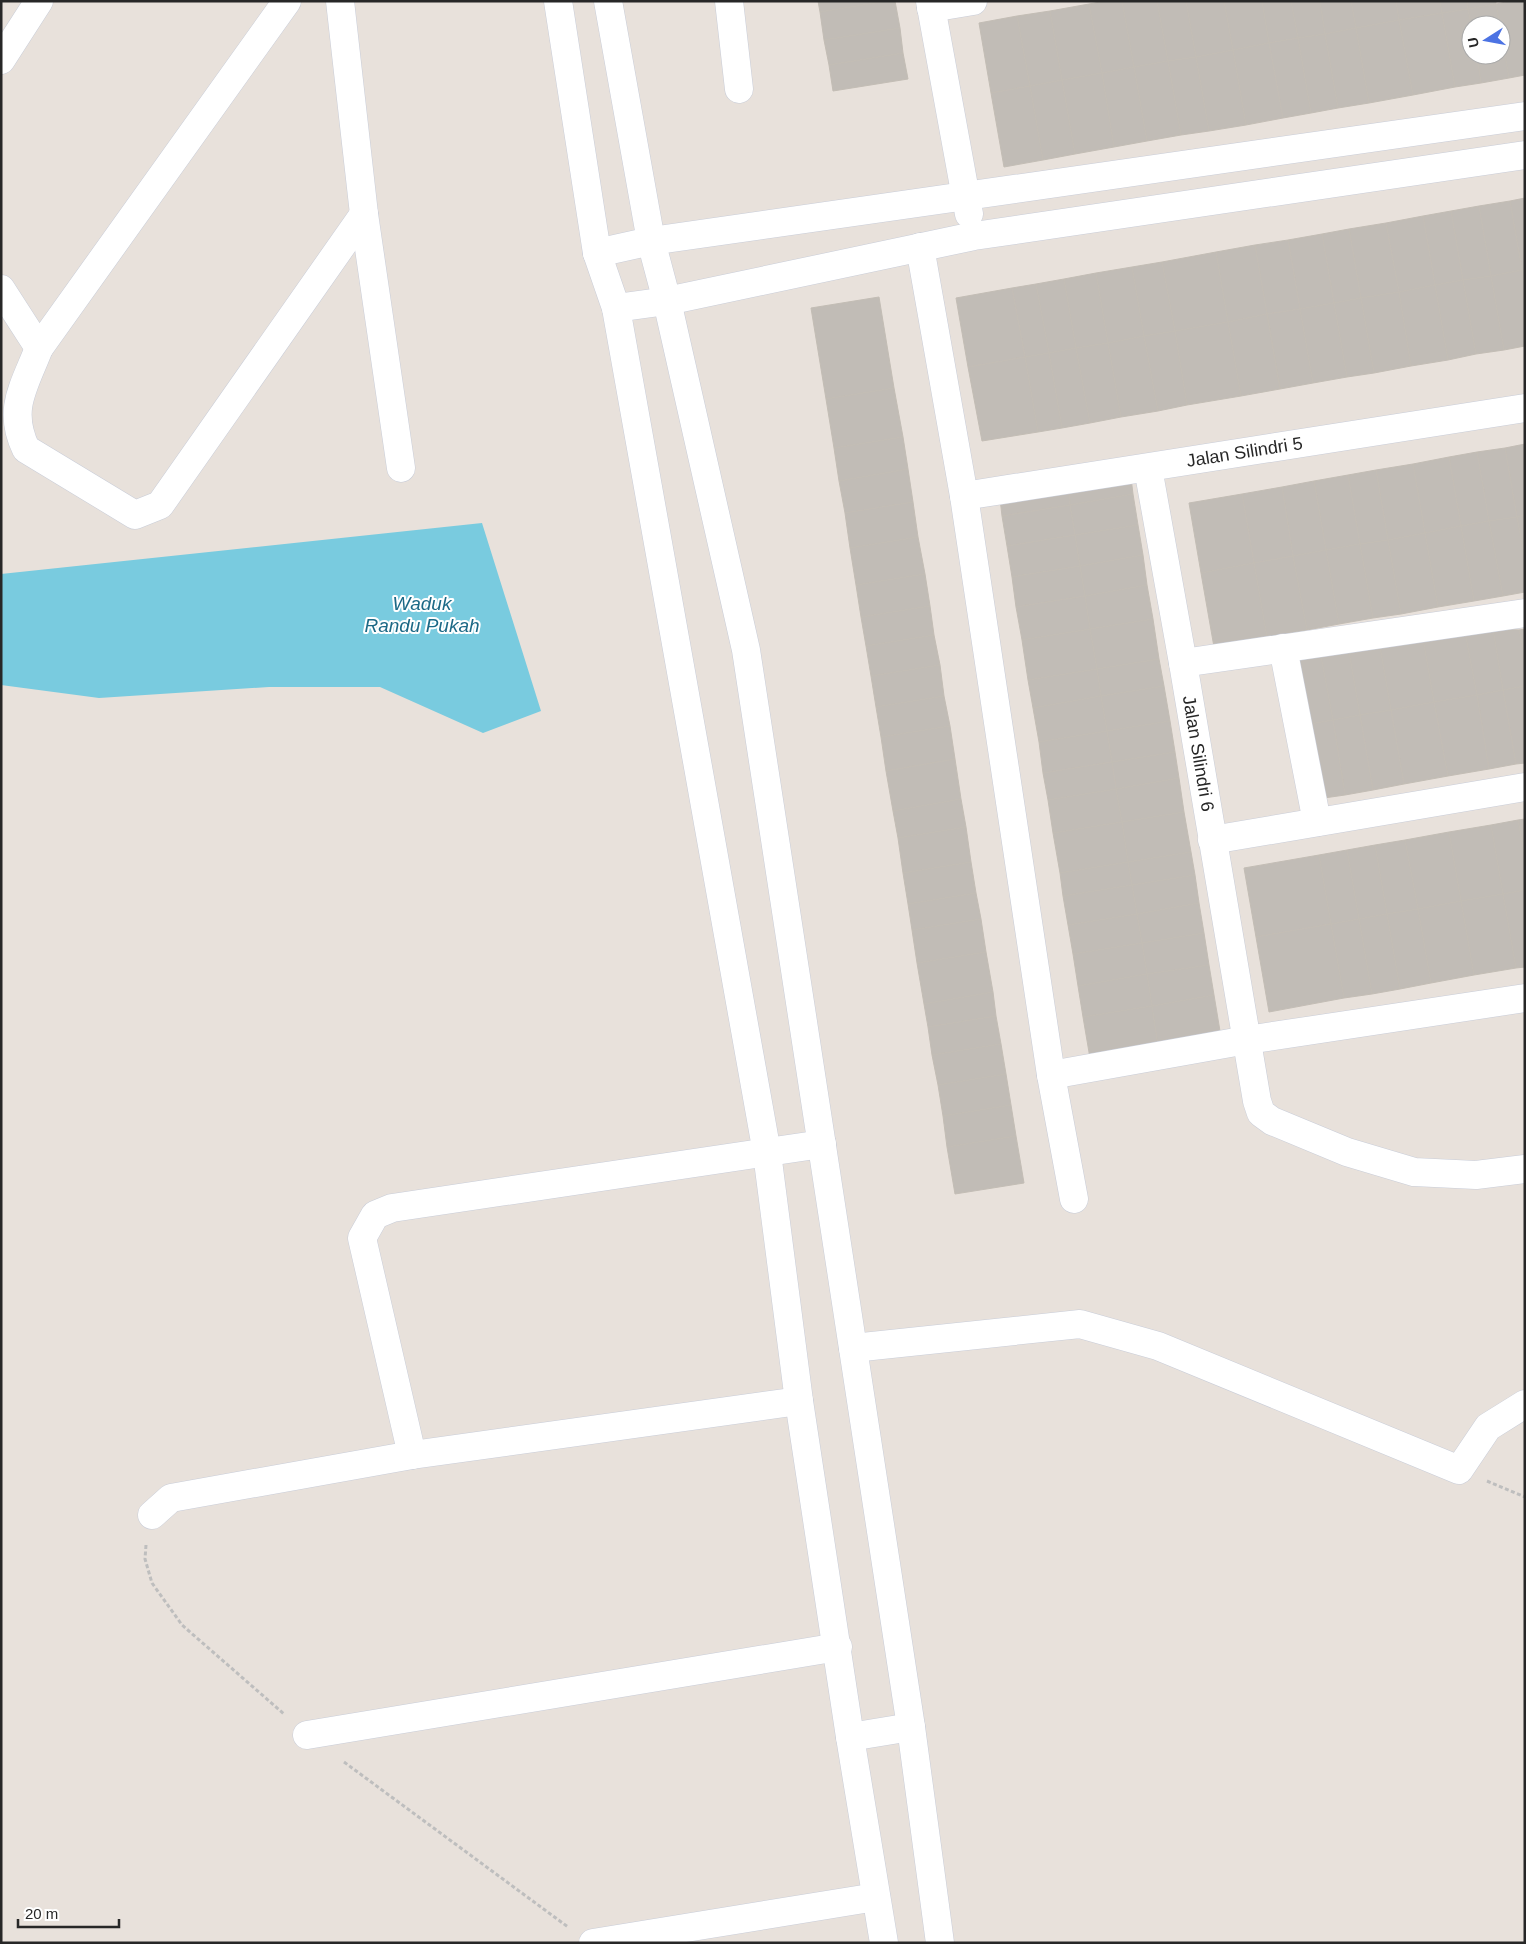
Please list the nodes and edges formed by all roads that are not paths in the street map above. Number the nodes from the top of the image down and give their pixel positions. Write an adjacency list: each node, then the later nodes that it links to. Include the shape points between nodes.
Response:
1 (39, 1): 9 (street)
2 (287, 1): 22 (street)
3 (340, 1): 14 (street)
4 (558, 1): 18 (street)
5 (608, 1): 16 (street)
6 (729, 1): 10 (street)
7 (972, 1): 8 (street)
8 (931, 5): 13 (street)
9 (1, 60)
10 (740, 89)
11 (1525, 116): 13 (street)
12 (1525, 155): 15 (street)
13 (965, 197): 15 (street); 16 (street)
14 (364, 214): 22 (street, via 160,505 147,511 135,515 26,449 18,433 16,406); 24 (street)
15 (974, 236): 17 (street)
16 (651, 241): 18 (street); 20 (street)
17 (920, 247): 20 (street); 26 (street)
18 (597, 253): 21 (street)
19 (1, 289): 22 (street)
20 (668, 301): 21 (street); 36 (street, via 746,650)
21 (616, 308): 37 (street)
22 (39, 348)
23 (1525, 408): 25 (street, Jalan Silindri 5)
24 (401, 468)
25 (1148, 468): 26 (street, Jalan Silindri 5); 29 (street, Jalan Silindri 6)
26 (964, 496): 35 (street)
27 (1525, 613): 28 (street)
28 (1283, 648): 29 (street); 31 (street)
29 (1183, 663): 32 (street, Jalan Silindri 6)
30 (1525, 787): 31 (street)
31 (1317, 822): 32 (street)
32 (1212, 840): 34 (street, Jalan Silindri 6)
33 (1525, 998): 34 (street)
34 (1246, 1040): 35 (street); 38 (street, Jalan Silindri 6, via 1256,1101 1261,1113 1272,1121 1347,1152 1414,1172 1476,1175)
35 (1052, 1075): 39 (street)
36 (822, 1144): 37 (street); 40 (street)
37 (767, 1153): 41 (street); 43 (street, via 392,1208 375,1215 362,1238)
38 (1525, 1169)
39 (1074, 1198)
40 (853, 1348): 42 (street, via 1080,1324 1158,1346 1459,1470 1488,1427); 46 (street)
41 (799, 1401): 43 (street); 45 (street)
42 (1525, 1404)
43 (412, 1455): 44 (street, via 171,1498)
44 (152, 1515)
45 (838, 1647): 47 (street); 48 (street)
46 (911, 1727): 48 (street); 52 (street)
47 (307, 1734)
48 (850, 1737): 49 (street)
49 (876, 1897): 50 (street); 51 (street)
50 (593, 1943)
51 (884, 1943)
52 (940, 1943)

